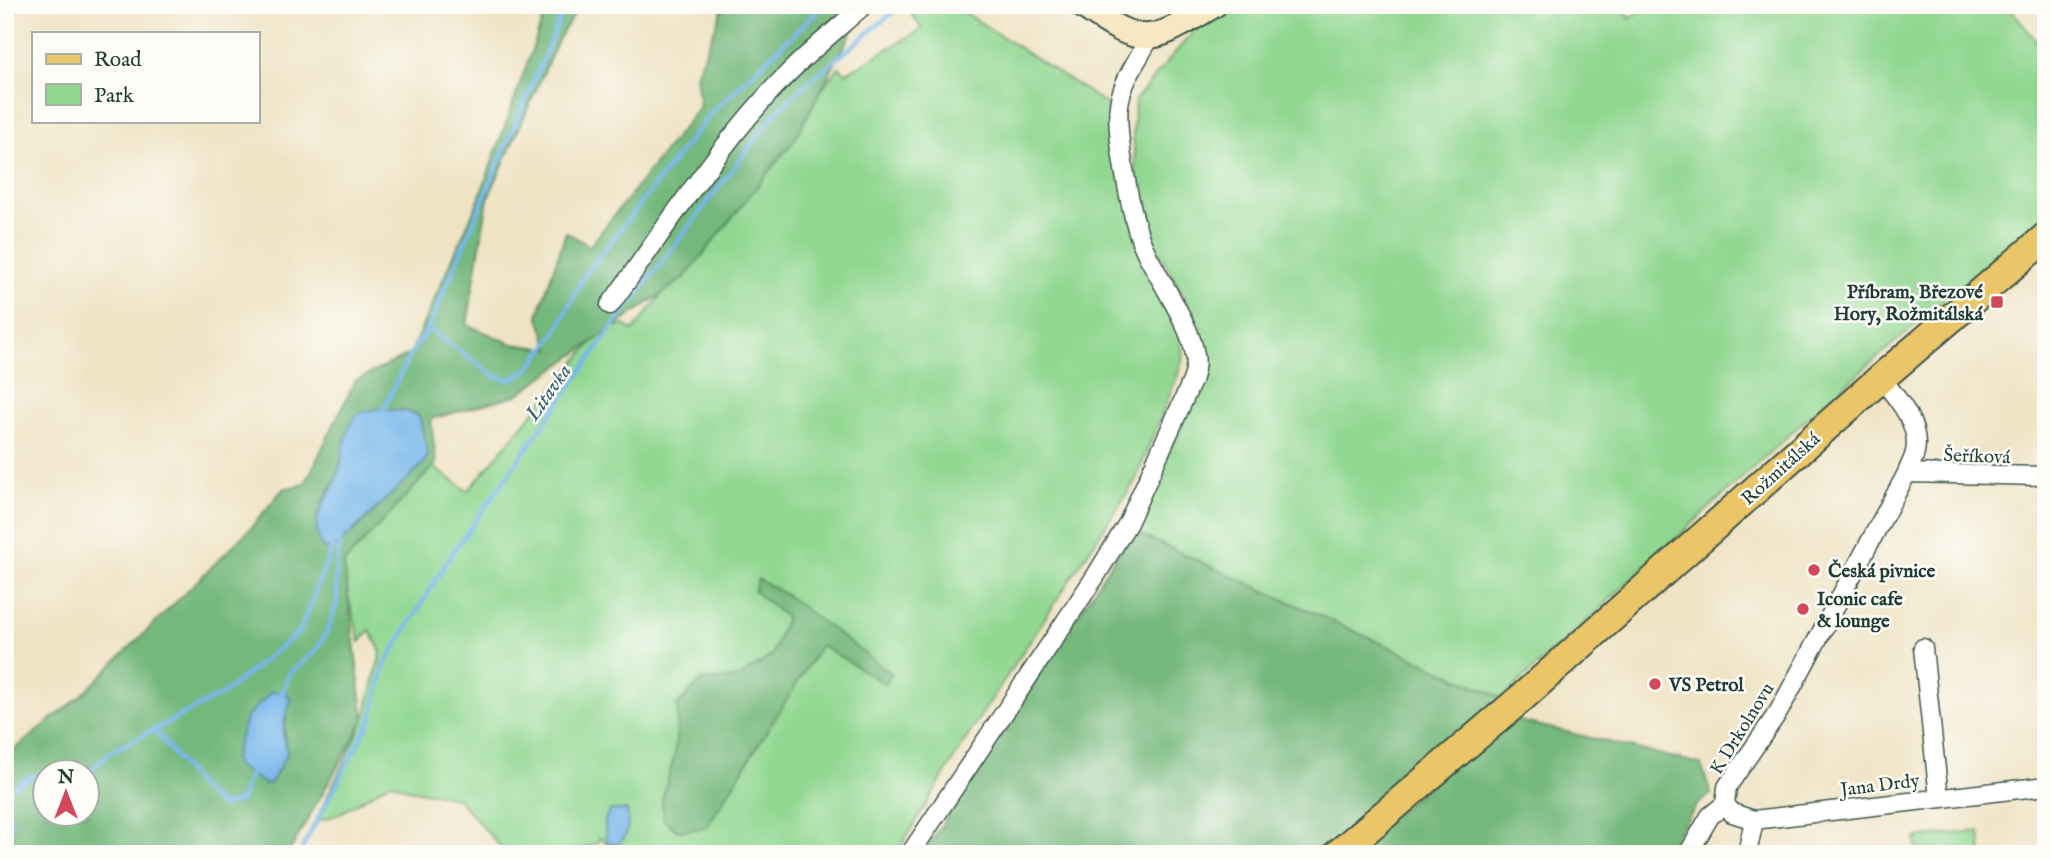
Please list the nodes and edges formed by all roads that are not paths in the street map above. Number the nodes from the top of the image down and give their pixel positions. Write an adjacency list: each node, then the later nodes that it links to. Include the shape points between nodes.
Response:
1 (864, 5): 6 (street, via 762,100)
2 (1082, 5): 4 (street, via 1116,29)
3 (1213, 5): 4 (street, via 1166,33)
4 (1150, 37): 15 (street, via 1124,86 1119,125 1133,215 1143,246 1195,353 1192,381 1128,523)
5 (2046, 237): 7 (main road, Rožmitálská)
6 (610, 305)
7 (1881, 378): 8 (street, K Drkolnovu, via 1912,424 1915,452); 16 (main road, Rožmitálská, via 1518,701)
8 (1907, 473): 9 (street, Šeříková); 13 (street, K Drkolnovu, via 1779,711 1727,787)
9 (2046, 476)
10 (1923, 648): 12 (street)
11 (2046, 786): 12 (street, Jana Drdy)
12 (1939, 798): 14 (street, Jana Drdy)
13 (1725, 804): 14 (street, via 1732,813); 17 (street, via 1710,816)
14 (1754, 820): 18 (street)
15 (910, 854)
16 (1338, 854)
17 (1688, 854)
18 (1747, 854)

